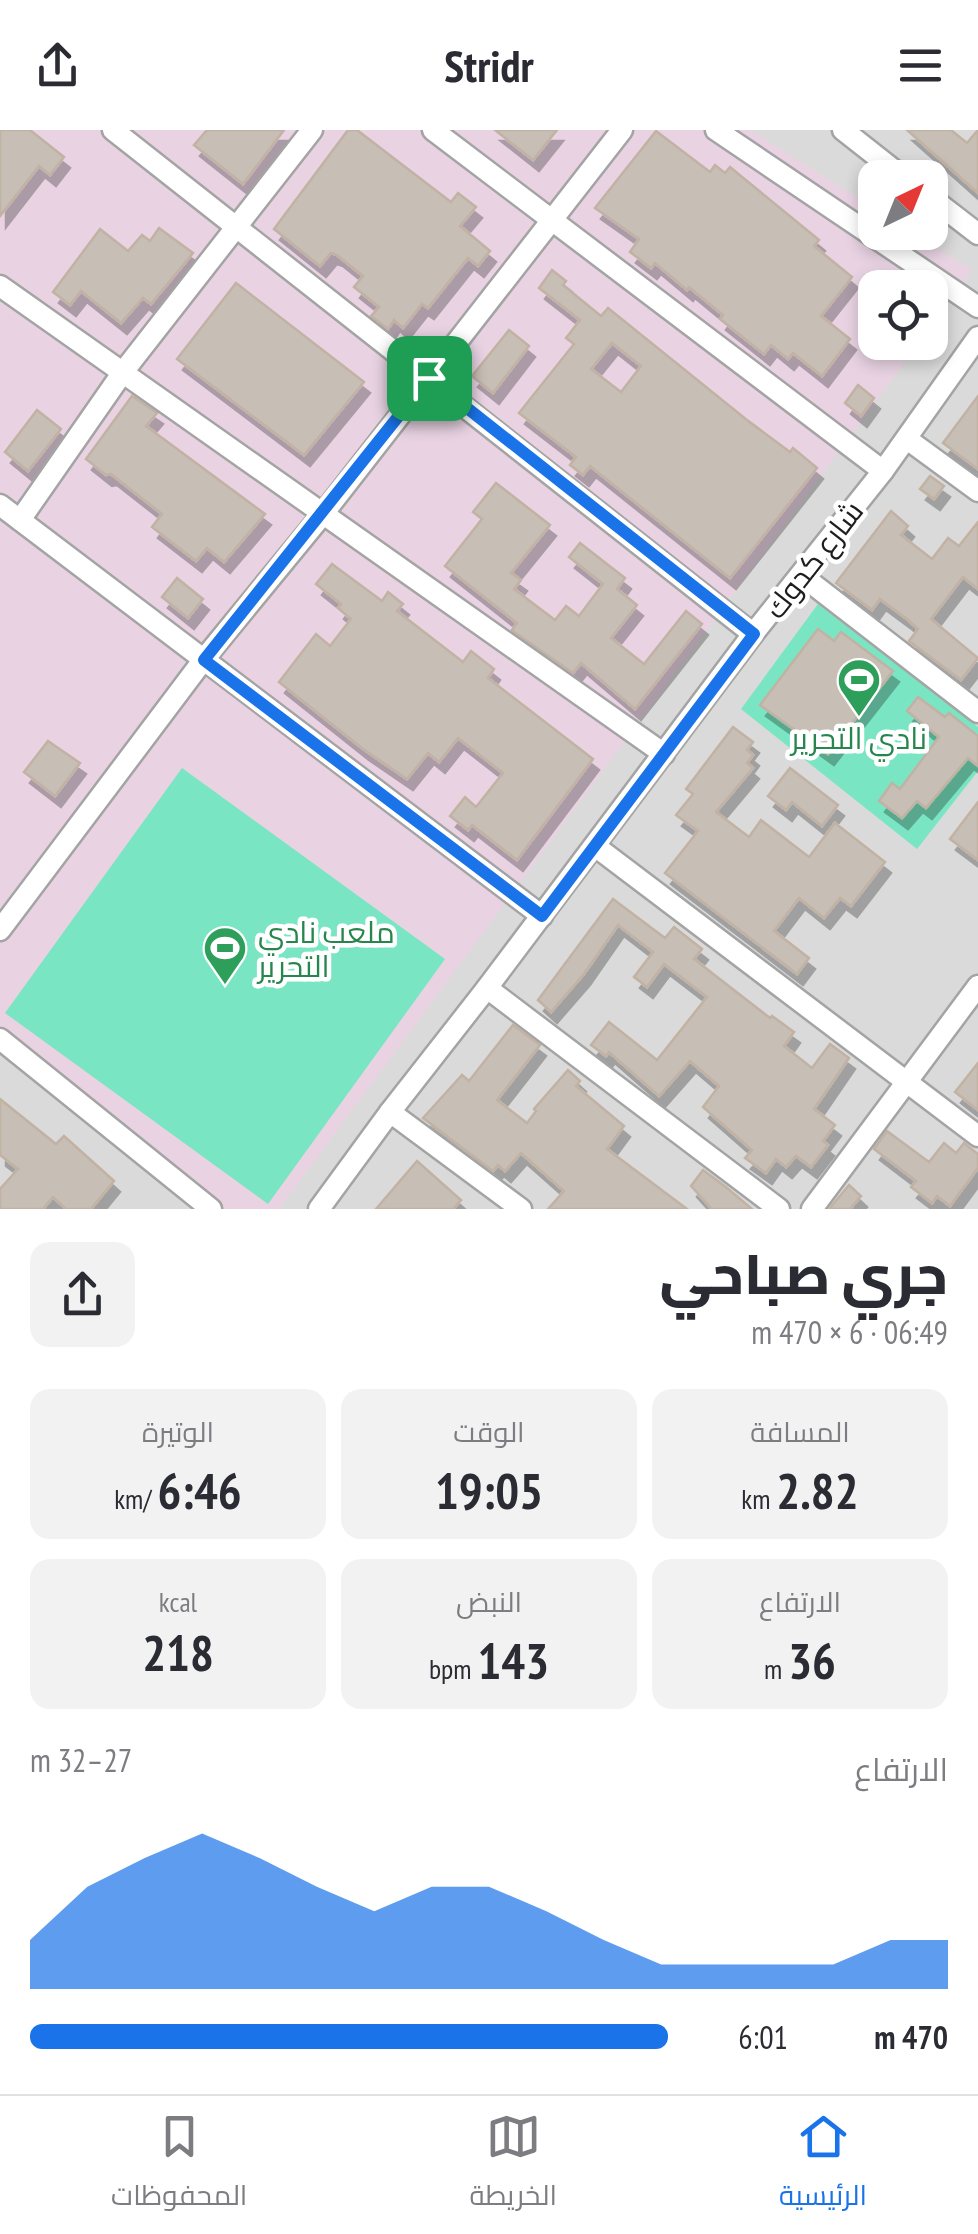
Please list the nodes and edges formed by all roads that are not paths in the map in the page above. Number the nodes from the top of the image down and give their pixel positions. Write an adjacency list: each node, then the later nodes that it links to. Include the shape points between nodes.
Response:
1 (113, 130): 10 (street)
2 (312, 130): 10 (street)
3 (433, 130): 9 (street)
4 (622, 130): 9 (street)
5 (716, 130): 13 (street)
6 (843, 130): 7 (street)
7 (881, 160)
8 (948, 211): 11 (street)
9 (552, 220): 16 (street); 18 (street)
10 (236, 226): 15 (street); 16 (street)
11 (978, 234)
12 (0, 286): 15 (street)
13 (978, 308)
14 (978, 337): 17 (street, شارع كدوك)
15 (123, 372): 21 (street); 22 (street)
16 (429, 378): 21 (street); 24 (street)
17 (907, 439): 18 (street, شارع كدوك); 19 (street)
18 (883, 471): 23 (street, شارع كدوك)
19 (978, 491)
20 (0, 505): 22 (street)
21 (324, 514): 25 (street); 27 (street)
22 (20, 520): 25 (street)
23 (801, 575): 24 (street, شارع كدوك); 26 (street)
24 (754, 634): 27 (street, شارع كدوك)
25 (204, 660): 29 (street); 30 (street)
26 (978, 712)
27 (664, 754): 28 (street, شارع كدوك)
28 (595, 846): 29 (street, شارع كدوك); 34 (street)
29 (542, 916): 32 (street, شارع كدوك)
30 (0, 930)
31 (978, 986): 34 (street)
32 (487, 988): 35 (street, شارع كدوك); 40 (street)
33 (0, 1039): 37 (street)
34 (908, 1082): 36 (street); 41 (street)
35 (390, 1112): 38 (street, شارع كدوك); 39 (street)
36 (978, 1136)
37 (211, 1209)
38 (319, 1209)
39 (521, 1209)
40 (780, 1209)
41 (812, 1209)

